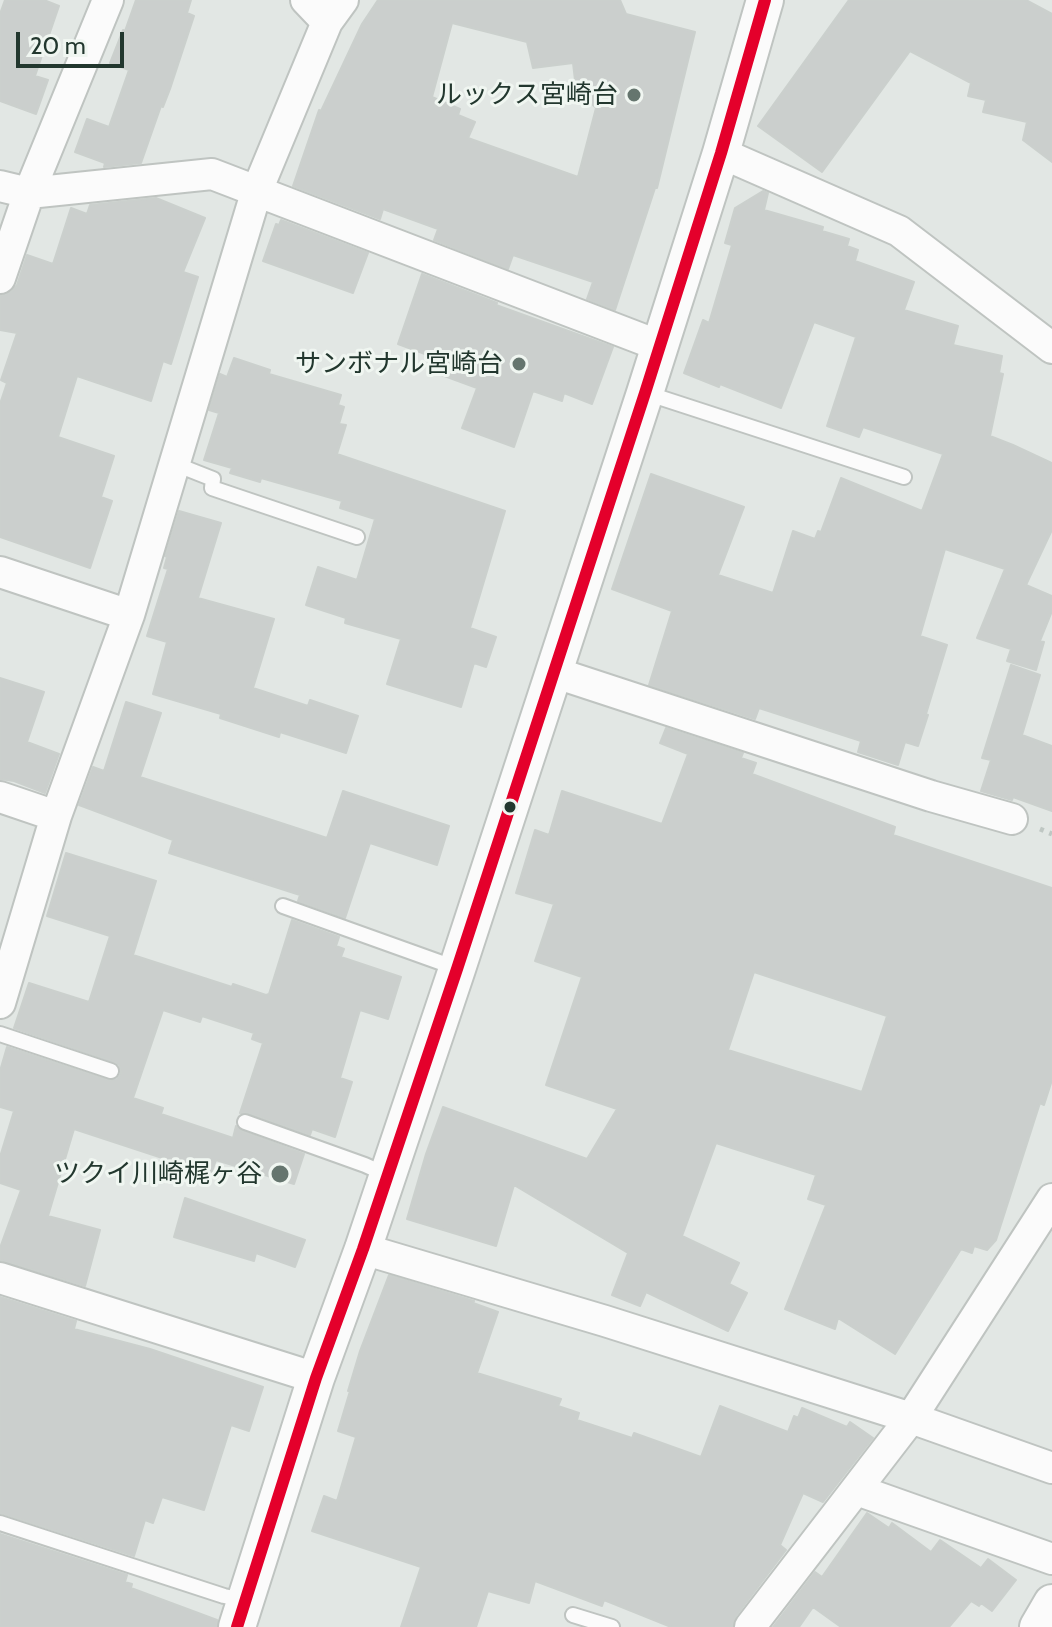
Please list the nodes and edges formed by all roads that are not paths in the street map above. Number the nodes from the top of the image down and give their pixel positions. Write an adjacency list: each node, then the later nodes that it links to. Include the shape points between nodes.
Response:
1 (108, 0): 6 (street)
2 (765, 0): 4 (street)
3 (325, 7): 7 (street)
4 (721, 153): 9 (street); 10 (street, via 899,231)
5 (0, 186): 6 (street)
6 (29, 193): 7 (street, via 212,174); 8 (street)
7 (256, 193): 9 (street); 12 (street)
8 (0, 278)
9 (660, 346): 11 (street)
10 (1052, 348)
11 (645, 393): 13 (lane); 17 (street)
12 (175, 464): 14 (lane, via 213,479 212,488); 16 (street)
13 (904, 477)
14 (357, 537)
15 (0, 572): 16 (street)
16 (129, 615): 19 (street)
17 (553, 672): 20 (street); 22 (street)
18 (0, 797): 19 (street)
19 (56, 816): 23 (street)
20 (1012, 819)
21 (283, 906): 22 (lane)
22 (457, 969): 27 (street)
23 (0, 1003)
24 (0, 1034): 25 (lane)
25 (111, 1071)
26 (245, 1122): 27 (lane)
27 (387, 1175): 29 (street)
28 (1052, 1199): 32 (street)
29 (363, 1249): 31 (street); 32 (street)
30 (0, 1278): 31 (street)
31 (316, 1378): 38 (street)
32 (911, 1418): 33 (street); 34 (street)
33 (1052, 1468)
34 (857, 1490): 36 (street); 41 (street)
35 (0, 1523): 38 (lane, via 224,1596)
36 (1052, 1559)
37 (1052, 1603): 42 (street)
38 (241, 1614)
39 (573, 1615): 40 (lane)
40 (612, 1627)
41 (750, 1627)
42 (1038, 1627)

